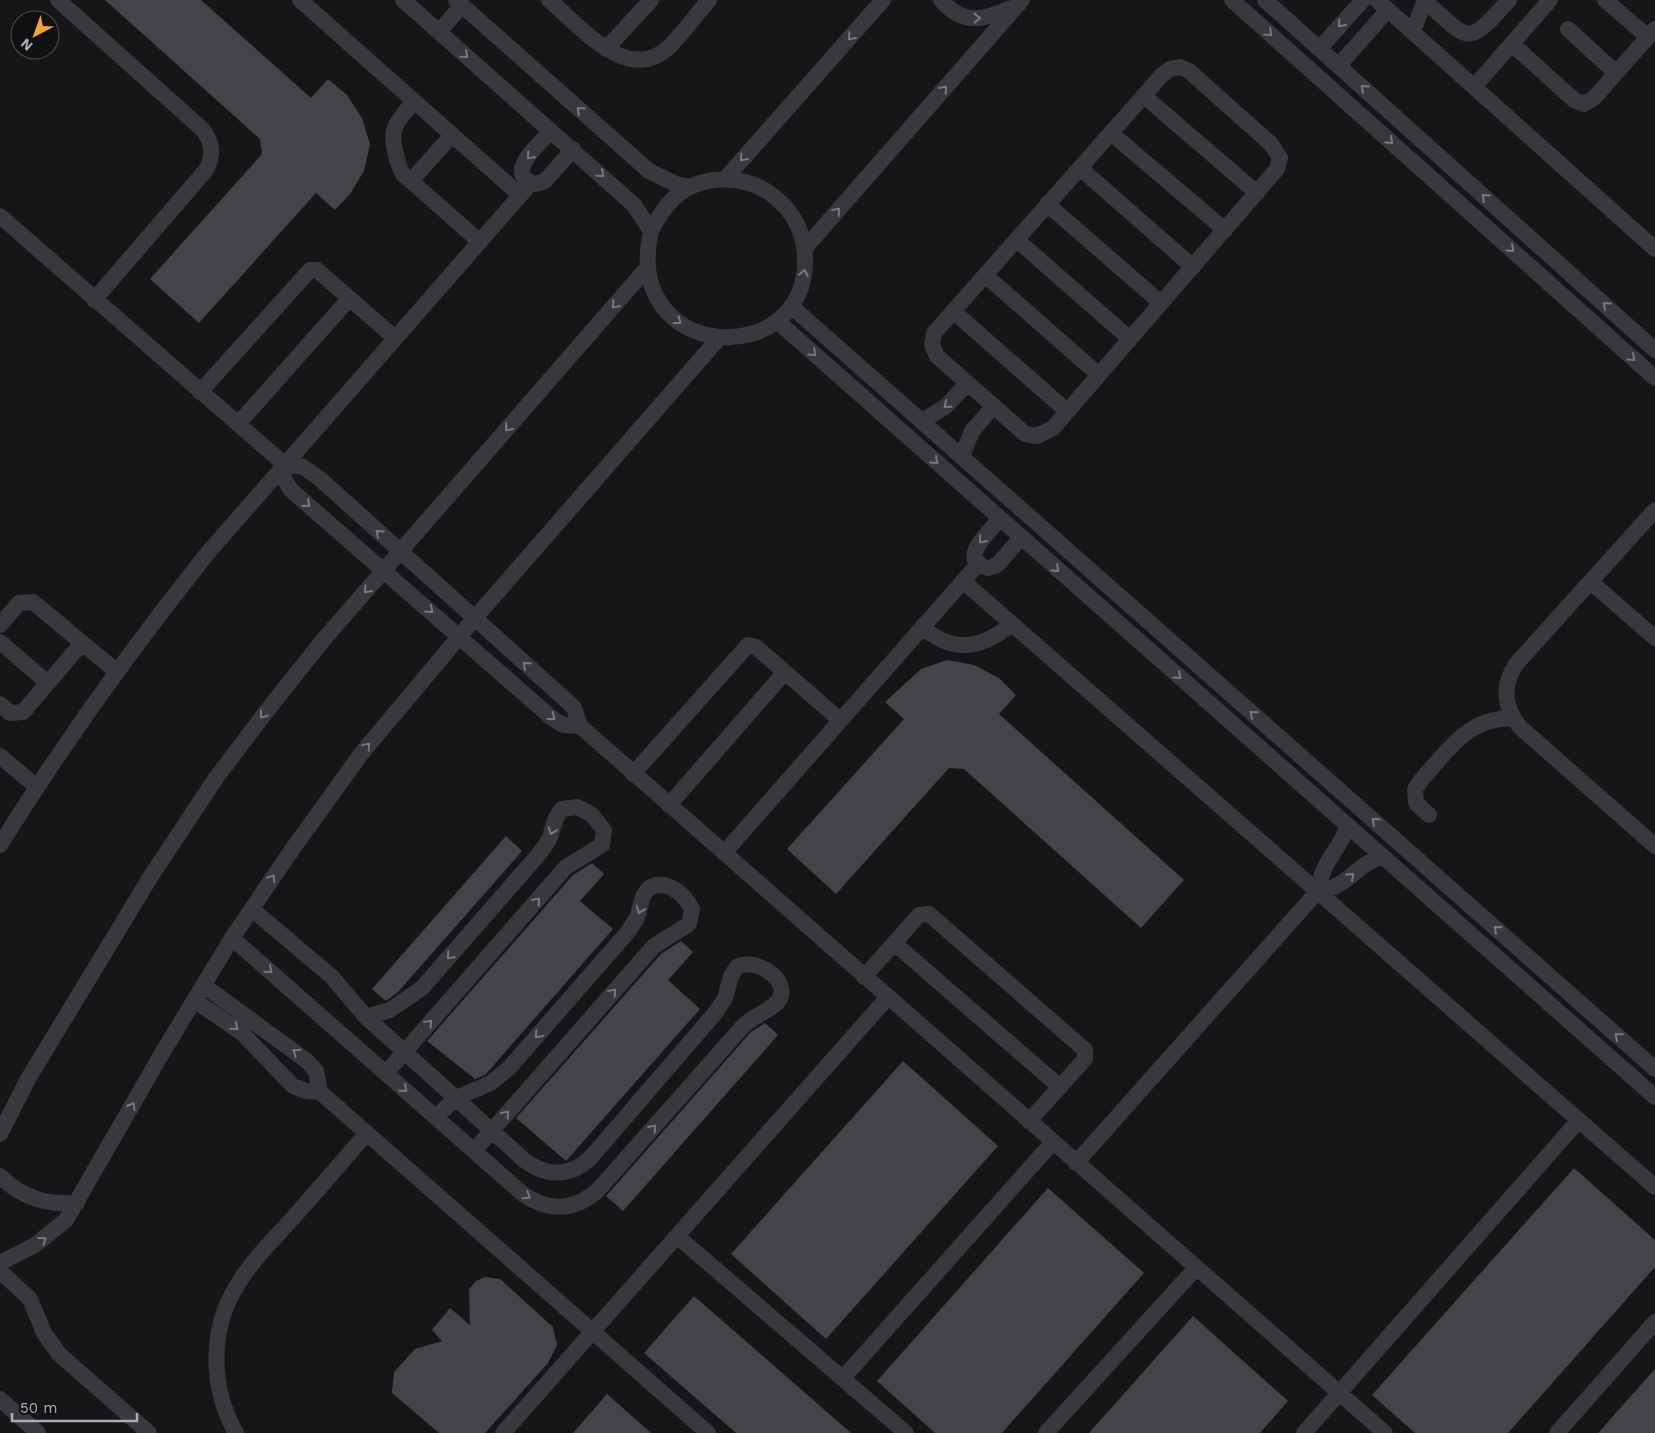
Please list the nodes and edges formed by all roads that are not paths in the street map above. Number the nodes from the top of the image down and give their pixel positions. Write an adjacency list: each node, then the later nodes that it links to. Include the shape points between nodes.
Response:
1 (58, 0): 53 (street, via 202,129 212,149 206,170)
2 (300, 0): 30 (street)
3 (402, 0): 21 (street)
4 (549, 0): 25 (street)
5 (651, 0): 25 (street)
6 (709, 0): 25 (street, via 668,47 654,56 630,59)
7 (883, 0): 36 (street, one-way to 36)
8 (941, 0): 17 (street, one-way to 17, via 959,15 971,19 984,18)
9 (1232, 0): 63 (street, one-way to 63)
10 (1265, 0): 24 (street)
11 (1363, 0): 24 (street, one-way to 24)
12 (1509, 0): 15 (street, via 1481,31 1471,34 1461,32)
13 (1550, 0): 23 (street)
14 (1605, 0): 22 (street)
15 (1425, 1): 20 (street)
16 (459, 3): 21 (street); 38 (street, one-way to 16, via 663,178 638,162)
17 (1019, 3): 47 (street, one-way to 17)
18 (1382, 5): 20 (street); 26 (street)
19 (1568, 30): 27 (street)
20 (1412, 31): 28 (street)
21 (439, 32): 31 (street, one-way to 31)
22 (1651, 33): 27 (street)
23 (1512, 44): 27 (street, via 1580,103 1591,101); 28 (street)
24 (1320, 48): 26 (street)
25 (606, 49)
26 (1339, 65): 61 (street, one-way to 26)
27 (1616, 73)
28 (1474, 86): 48 (street)
29 (1144, 96): 32 (street); 40 (street); 40 (street, via 1170,69 1180,67 1190,71 1278,153 1277,169)
30 (414, 101): 33 (street); 37 (street, via 396,122 392,137 398,167)
31 (551, 131): 34 (street); 39 (street, one-way to 39, via 524,162)
32 (1111, 133): 35 (street); 43 (street)
33 (452, 135): 37 (street); 39 (street)
34 (573, 149): 39 (street, via 544,181); 44 (street, one-way to 44, via 634,205)
35 (1080, 168): 41 (street); 49 (street)
36 (725, 179): 38 (street); 47 (street, via 748,182 781,202 799,226)
37 (411, 181): 46 (street)
38 (690, 187): 44 (street, via 673,199)
39 (525, 189): 46 (street)
40 (1257, 193): 43 (street)
41 (1048, 204): 45 (street); 54 (street)
42 (0, 216): 53 (street)
43 (1225, 230): 49 (street)
44 (651, 231): 50 (street)
45 (1016, 240): 51 (street); 60 (street)
46 (480, 242): 58 (street)
47 (805, 248): 55 (street, one-way to 47, via 802,281)
48 (1655, 249)
49 (1193, 267): 54 (street)
50 (647, 268): 59 (street, one-way to 59, via 654,294 671,316 693,332); 75 (street, one-way to 75)
51 (985, 275): 56 (street); 62 (street)
52 (350, 298): 58 (street); 65 (street, via 317,270 305,273); 69 (street)
53 (94, 300): 65 (street)
54 (1161, 304): 60 (street)
55 (791, 306): 57 (street); 68 (street)
56 (954, 311): 64 (street, via 934,333 932,345 936,356); 67 (street)
57 (776, 321): 59 (street, via 759,332 740,338); 73 (street, one-way to 73)
58 (395, 338): 71 (street)
59 (720, 338): 80 (street)
60 (1130, 339): 62 (street)
61 (1655, 350)
62 (1099, 375): 67 (street)
63 (1655, 378)
64 (967, 384): 66 (street); 68 (street, one-way to 68, via 945,407)
65 (200, 392): 69 (street)
66 (993, 407): 67 (street, via 1031,436 1048,432); 70 (street, via 972,431)
67 (1068, 411)
68 (922, 422): 70 (street)
69 (238, 424): 71 (street)
70 (962, 456): 115 (street, one-way to 70)
71 (284, 464): 75 (street, one-way to 71, via 309,470); 77 (street, one-way to 77, via 284,478 291,490); 88 (street, via 206,555)
72 (1655, 510): 79 (street)
73 (1000, 519): 74 (street); 76 (street, one-way to 76, via 976,546 974,555)
74 (1021, 538): 76 (street, via 997,565 988,568); 100 (street, one-way to 100)
75 (400, 552): 77 (street); 80 (street)
76 (978, 563): 78 (street)
77 (384, 570): 84 (street, one-way to 84); 126 (street, one-way to 126, via 299,670 216,778 89,976 28,1079)
78 (963, 581): 81 (street); 83 (street)
79 (1592, 583): 85 (street); 92 (street, via 1512,670 1506,697)
80 (474, 619): 84 (street); 94 (street, one-way to 80, via 574,708)
81 (1012, 624): 83 (street, via 986,642 967,646 939,640); 105 (street)
82 (0, 625): 87 (street, via 16,606 28,601)
83 (922, 627): 93 (street)
84 (459, 637): 94 (street, one-way to 94, via 552,718 563,725); 106 (street, one-way to 84, via 361,754)
85 (1655, 638)
86 (0, 642): 90 (street)
87 (82, 643): 88 (street); 90 (street)
88 (116, 671): 97 (street)
89 (785, 672): 93 (street); 96 (street, via 756,647 748,645); 98 (street)
90 (48, 683): 91 (street, via 19,714 10,713)
91 (0, 704)
92 (1513, 718): 99 (street, via 1478,724 1454,742 1415,789 1416,803); 102 (street)
93 (840, 720): 103 (street)
94 (580, 726): 96 (street)
95 (0, 756): 97 (street)
96 (633, 774): 98 (street)
97 (36, 787): 101 (street)
98 (669, 805): 103 (street)
99 (1429, 815)
100 (1347, 826): 104 (street); 105 (street, via 1322,869)
101 (0, 845)
102 (1655, 846)
103 (724, 853): 109 (street)
104 (1382, 857): 105 (street, one-way to 104, via 1344,883 1369,861); 119 (street)
105 (1318, 891): 122 (street); 129 (street)
106 (252, 909): 107 (street); 113 (street, via 332,977)
107 (232, 938): 110 (street); 116 (street, one-way to 116)
108 (894, 943): 109 (street); 117 (street); 117 (street, via 919,915 929,914 1085,1050 1085,1059)
109 (864, 977): 111 (street)
110 (203, 985): 112 (street); 118 (street, one-way to 110, via 316,1071 307,1061)
111 (888, 997): 123 (street); 133 (street)
112 (194, 1000): 118 (street, one-way to 118, via 242,1033 293,1086); 132 (street, one-way to 112)
113 (366, 1017): 114 (street); 114 (street, one-way to 113, via 566,867 602,846 604,830 591,814 577,807 562,809 549,840 539,854 422,988 390,1010)
114 (404, 1052): 116 (street); 120 (street)
115 (1655, 1069)
116 (386, 1073): 121 (street, one-way to 121)
117 (1060, 1086): 123 (street)
118 (320, 1092): 125 (street)
119 (1655, 1097)
120 (456, 1098): 121 (street); 124 (street); 124 (street, one-way to 120, via 654,946 689,924 692,909 679,892 665,885 649,888 627,933 510,1067 491,1084)
121 (436, 1117): 128 (street)
122 (1579, 1120): 131 (street); 140 (street)
123 (1029, 1121): 127 (street)
124 (492, 1131): 128 (street); 128 (street, one-way to 124, via 531,1200 561,1207 582,1202 598,1190 744,1025 757,1014 775,1006 780,997 780,987 773,976 760,966 747,963 737,967 726,998 716,1012 593,1155 578,1168 560,1173 540,1170)
125 (367, 1133): 138 (street); 144 (street, via 247,1270 229,1301 218,1335 216,1372 224,1407)
126 (0, 1134)
127 (1053, 1142): 129 (street); 139 (street)
128 (474, 1151)
129 (1076, 1163): 135 (street)
130 (0, 1176): 132 (street, via 13,1188 43,1202)
131 (1655, 1187)
132 (77, 1202): 134 (street, one-way to 132, via 46,1238 66,1220)
133 (677, 1236): 138 (street); 139 (street)
134 (0, 1263)
135 (1196, 1268): 140 (street); 148 (street)
136 (0, 1271): 143 (street, via 30,1299 44,1333 59,1354)
137 (1655, 1322): 151 (street)
138 (593, 1332): 145 (street); 146 (street)
139 (843, 1378): 147 (street)
140 (1339, 1393): 149 (street); 150 (street)
141 (0, 1399): 142 (street)
142 (38, 1433)
143 (149, 1433)
144 (236, 1433)
145 (504, 1433)
146 (708, 1433)
147 (906, 1433)
148 (1046, 1433)
149 (1304, 1433)
150 (1385, 1433)
151 (1557, 1433)

